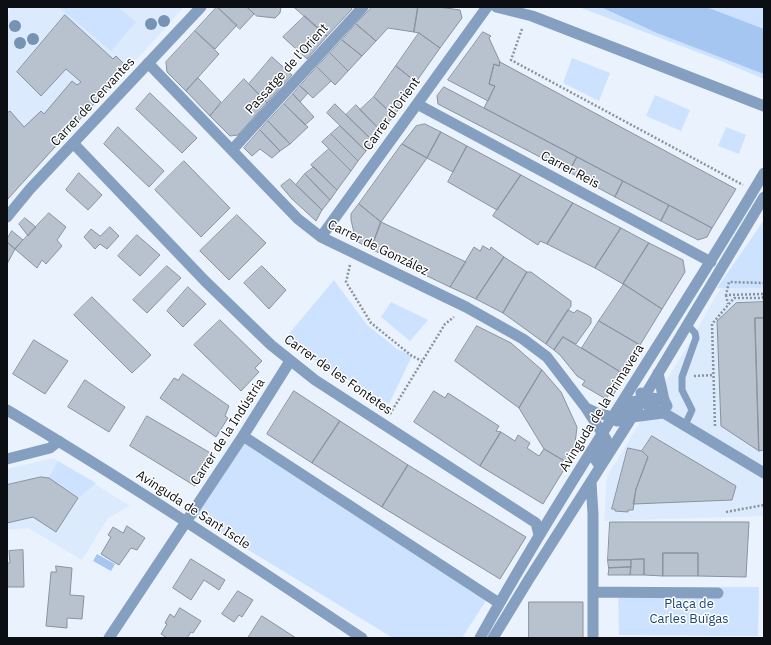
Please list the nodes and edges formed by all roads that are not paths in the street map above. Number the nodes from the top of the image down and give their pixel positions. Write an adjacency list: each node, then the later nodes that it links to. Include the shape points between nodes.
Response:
1 (201, 7): 5 (street, Carrer de Cervantes)
2 (363, 7): 11 (street, Passatge de l'Orient)
3 (487, 7): 7 (street, Carrer d'Orient)
4 (496, 7): 6 (street, via 532,16)
5 (148, 63): 10 (street, Carrer de Cervantes); 11 (street, Carrer de González)
6 (674, 71): 8 (street); 9 (street, via 690,84)
7 (417, 104): 15 (street, Carrer d'Orient); 16 (street, Carrer Reis)
8 (764, 106)
9 (764, 112)
10 (73, 143): 14 (street, Carrer de Cervantes); 19 (street, Carrer de les Fontetes, via 205,281 270,345)
11 (232, 150): 15 (street, Carrer de González, via 298,219)
12 (764, 173): 16 (street, Avinguda de la Primavera)
13 (764, 197): 18 (street, Avinguda de la Primavera)
14 (7, 217)
15 (321, 237): 23 (street, Carrer de González, via 466,308 522,339 547,357)
16 (711, 262): 17 (street, Avinguda de la Primavera)
17 (679, 311): 21 (street, Avinguda de la Primavera, via 674,332 642,383 640,390); 28 (street, Avinguda de la Primavera)
18 (687, 324): 20 (street, Avinguda de la Primavera); 27 (lane, via 696,338 682,377 682,390 692,410)
19 (290, 361): 29 (street, Carrer de la Indústria); 37 (street, Carrer de les Fontetes, via 315,380)
20 (658, 373): 21 (street, Avinguda de la Primavera); 22 (street)
21 (643, 399): 22 (street); 25 (street, via 648,406); 26 (street, Avinguda de la Primavera); 28 (street, via 632,402 619,420)
22 (664, 400): 25 (street)
23 (586, 408): 28 (street, Carrer de González); 28 (street, via 597,413)
24 (7, 410): 30 (street, Avinguda de Sant Iscle)
25 (669, 416): 26 (street); 27 (street)
26 (632, 417): 32 (street, Avinguda de la Primavera)
27 (684, 425): 33 (street)
28 (608, 429): 32 (street, Avinguda de la Primavera, via 595,459); 35 (street, Avinguda de la Primavera)
29 (243, 436): 36 (street, Carrer de la Indústria); 41 (street)
30 (59, 441): 31 (street, via 50,448); 36 (street, Avinguda de Sant Iscle)
31 (7, 459)
32 (600, 466): 34 (street, Avinguda de la Primavera)
33 (764, 473)
34 (589, 485): 35 (street, Avinguda de la Primavera, via 576,491 563,511); 39 (street, via 593,514); 45 (street, Avinguda de la Primavera)
35 (549, 520): 37 (street, Avinguda de la Primavera); 38 (street, Avinguda de la Primavera)
36 (186, 522): 42 (street, Carrer de la Indústria); 43 (street, Avinguda de Sant Iscle)
37 (536, 523): 38 (street)
38 (539, 535): 41 (street, Avinguda de la Primavera)
39 (593, 592): 40 (street); 46 (street)
40 (718, 593)
41 (500, 603): 44 (street, Avinguda de la Primavera)
42 (109, 638)
43 (362, 638)
44 (480, 638)
45 (494, 638)
46 (593, 638)

